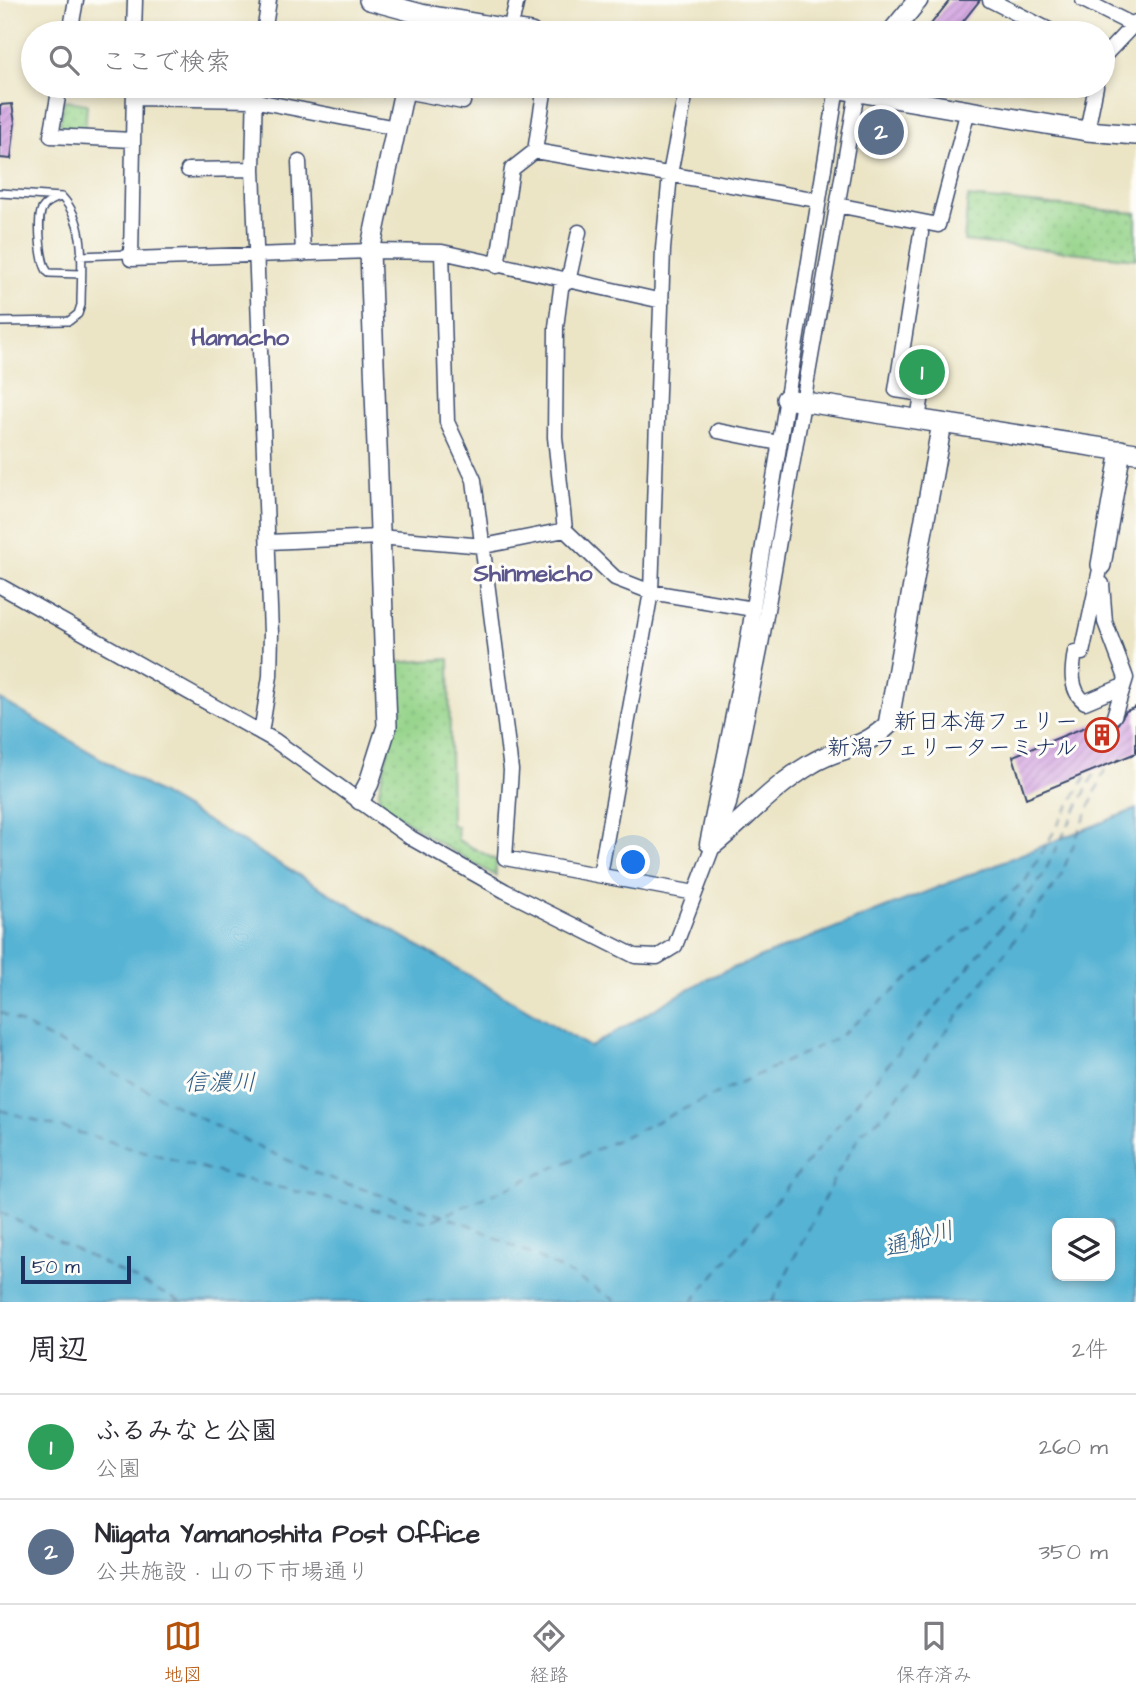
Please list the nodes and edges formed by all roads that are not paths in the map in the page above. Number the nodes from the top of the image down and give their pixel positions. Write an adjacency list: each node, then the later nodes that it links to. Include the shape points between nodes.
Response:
1 (76, 0): 10 (street)
2 (135, 0): 11 (street)
3 (269, 0): 12 (street)
4 (369, 0): 9 (street)
5 (517, 0): 14 (street)
6 (918, 0): 15 (street)
7 (990, 0): 16 (street)
8 (1083, 0): 17 (street)
9 (422, 7): 13 (street)
10 (72, 21)
11 (134, 21)
12 (266, 21)
13 (476, 21)
14 (512, 21)
15 (901, 21)
16 (1031, 21)
17 (1134, 23): 18 (street)
18 (1115, 44)
19 (58, 98): 36 (street, via 51,136)
20 (134, 98): 36 (street)
21 (254, 98): 39 (street)
22 (274, 98): 33 (street)
23 (403, 98): 33 (street)
24 (444, 98): 31 (street)
25 (543, 98): 37 (street)
26 (685, 98): 41 (street)
27 (840, 98): 44 (street)
28 (842, 98): 45 (street)
29 (899, 98): 32 (street)
30 (1094, 98): 34 (street)
31 (463, 103)
32 (968, 110): 34 (street); 45 (street, via 938,225)
33 (396, 128): 48 (street)
34 (1087, 131): 35 (street)
35 (1136, 135)
36 (132, 140): 50 (street)
37 (535, 152): 41 (street); 54 (street, via 512,169)
38 (299, 162): 51 (street)
39 (253, 169): 40 (street); 52 (street)
40 (188, 170)
41 (670, 174): 44 (street); 57 (street)
42 (0, 193): 43 (lane)
43 (62, 197): 53 (lane, via 80,228); 55 (lane, via 47,203 41,212 42,264 49,273)
44 (818, 200): 59 (street)
45 (837, 205): 59 (street)
46 (579, 232): 56 (street)
47 (921, 233): 60 (street, via 895,390 922,394)
48 (370, 251): 49 (street); 51 (street); 66 (street)
49 (442, 252): 54 (street); 68 (street, via 447,422 474,480)
50 (131, 254): 52 (street, via 131,259); 53 (lane)
51 (303, 254): 52 (street)
52 (257, 255): 67 (street)
53 (80, 256): 55 (lane)
54 (497, 266): 56 (street)
55 (81, 274): 58 (lane, via 81,305 74,319)
56 (565, 281): 57 (street); 65 (street, via 556,327 555,437)
57 (662, 301): 71 (street)
58 (0, 321)
59 (794, 401): 60 (street); 63 (street); 77 (street, via 729,804)
60 (918, 420): 61 (street)
61 (942, 424): 64 (street); 77 (street, via 888,725 871,741 813,762 766,795)
62 (718, 432): 63 (street)
63 (779, 443): 72 (street)
64 (1129, 451): 69 (street)
65 (565, 530): 68 (street); 71 (street, via 615,578)
66 (379, 537): 67 (street); 68 (street); 76 (street, via 387,726)
67 (269, 542): 75 (street, via 270,676)
68 (484, 546): 78 (street, via 510,770 505,858)
69 (1101, 565): 73 (street, via 1105,622 1126,678); 73 (street, via 1082,653 1075,652 1071,676 1085,702)
70 (0, 586): 75 (street)
71 (651, 592): 72 (street); 78 (street)
72 (753, 609): 79 (street)
73 (1123, 687): 74 (street)
74 (1114, 716)
75 (261, 733): 76 (street)
76 (360, 800): 79 (street, via 411,838 635,956 657,957 675,946)
77 (714, 844): 79 (street)
78 (600, 875): 79 (street)
79 (697, 888)

